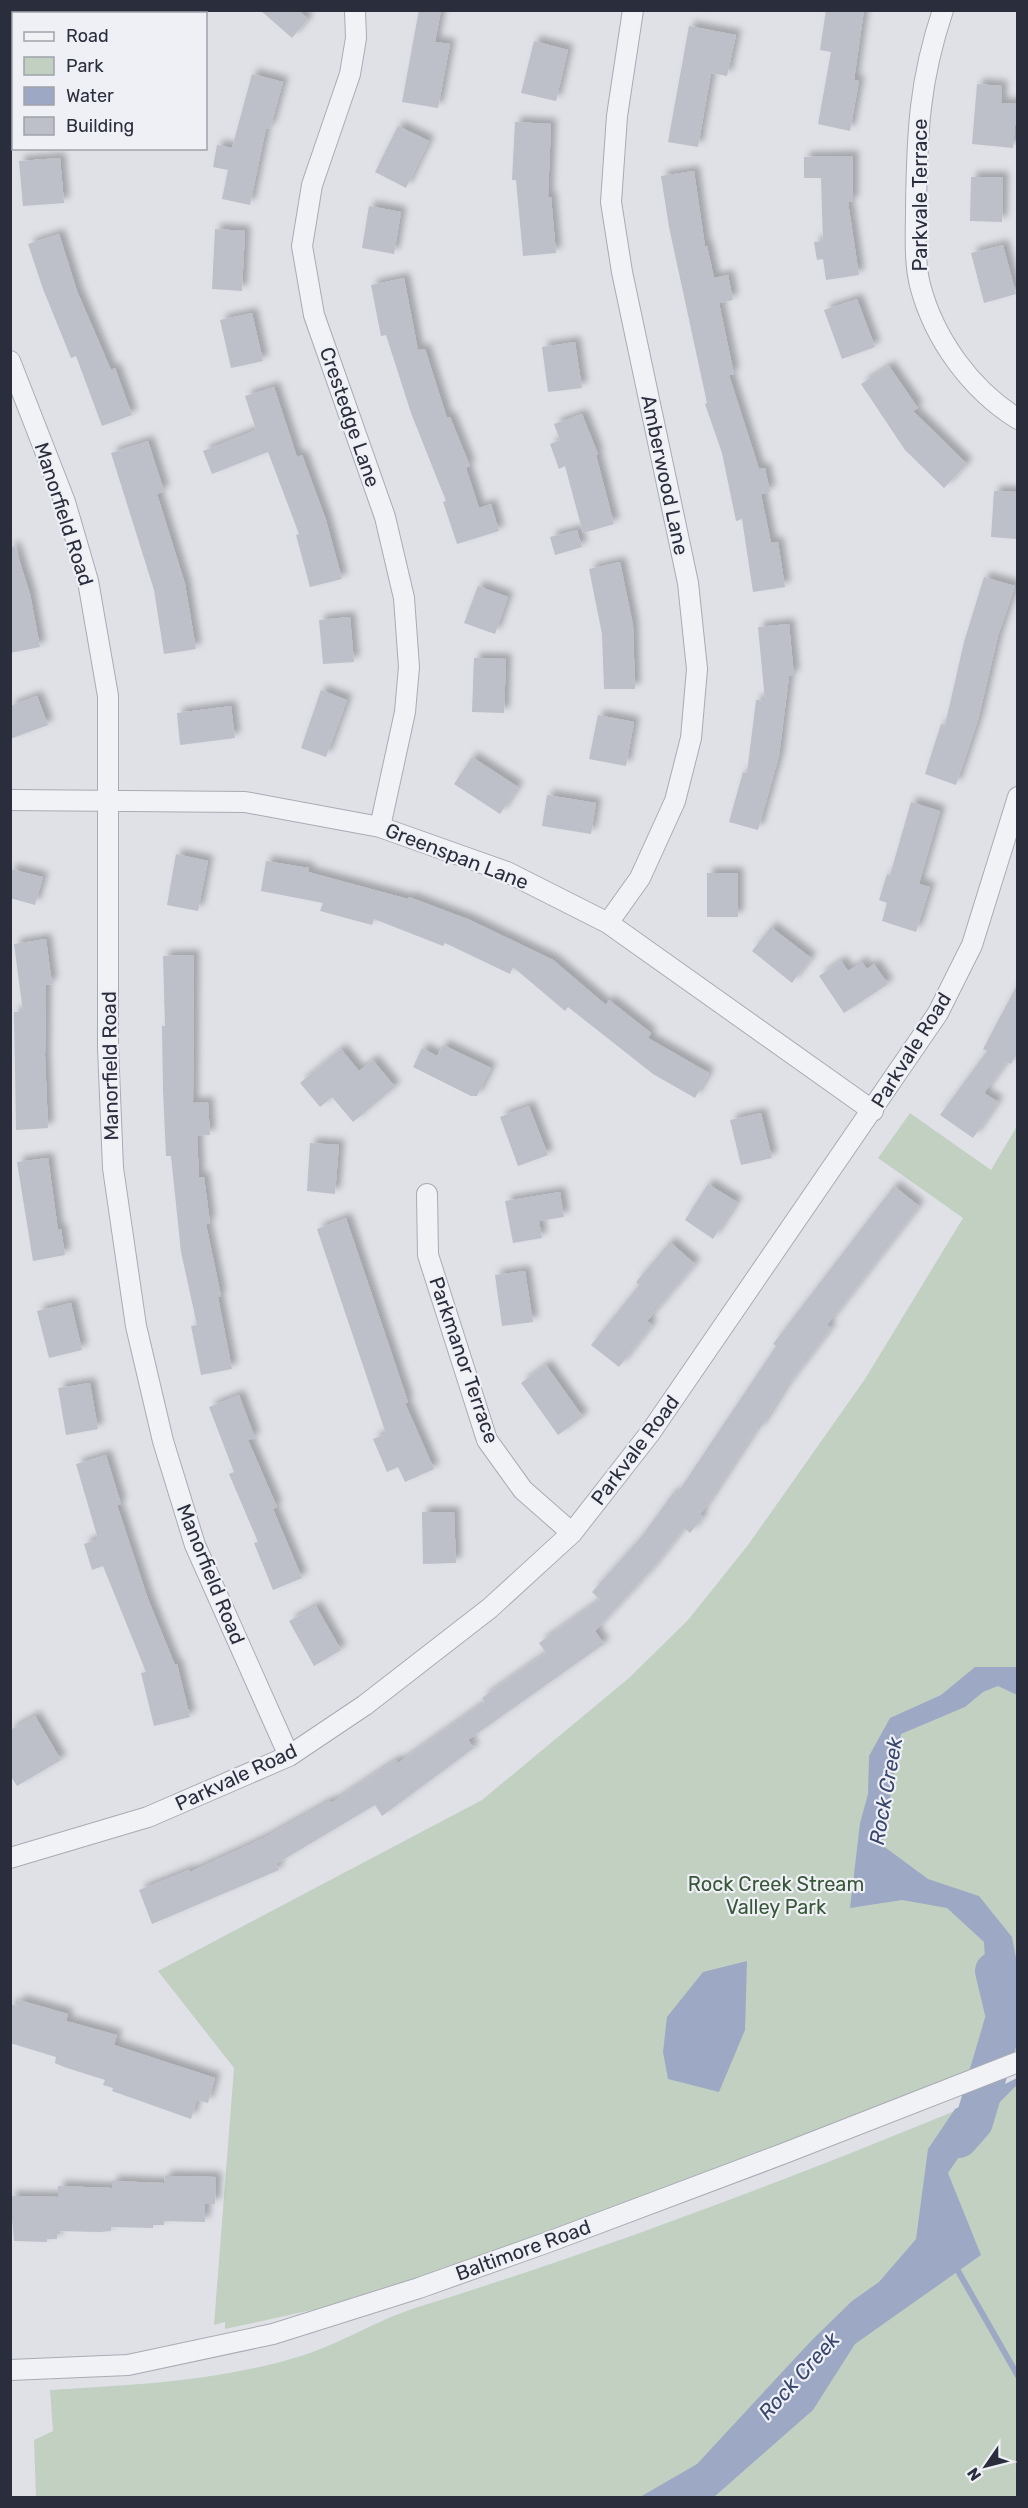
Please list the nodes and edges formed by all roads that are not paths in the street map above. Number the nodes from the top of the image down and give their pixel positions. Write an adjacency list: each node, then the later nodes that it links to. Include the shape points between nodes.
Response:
1 (355, 10): 9 (street, Crestedge Lane, via 356,38 350,74 312,185 303,246 314,315 385,517 404,598 409,667 405,712)
2 (633, 10): 10 (street, Amberwood Lane, via 617,116 611,202 622,272 688,583 697,669 691,738 675,801 640,878)
3 (943, 10): 5 (street, Parkvale Terrace, via 928,55 917,130 916,242 920,284 933,322 950,353 981,391)
4 (10, 361): 8 (street, Manorfield Road, via 65,502 88,581 108,696)
5 (1017, 418)
6 (1017, 797): 11 (street, Parkvale Road, via 972,945 938,1013)
7 (10, 800): 8 (street, Greenspan Lane)
8 (109, 800): 9 (street, Greenspan Lane, via 245,802); 14 (street, Manorfield Road, via 108,1047 113,1168 136,1326 163,1441 195,1545)
9 (380, 826): 10 (street, Greenspan Lane, via 507,872)
10 (608, 923): 11 (street, Greenspan Lane)
11 (873, 1111): 13 (street, Parkvale Road, via 650,1433)
12 (427, 1194): 13 (street, Parkmanor Terrace, via 428,1255 488,1440 522,1490)
13 (572, 1533): 14 (street, Parkvale Road, via 490,1608 365,1705)
14 (289, 1756): 15 (street, Parkvale Road, via 148,1817)
15 (10, 1858)
16 (1017, 2062): 17 (street, Baltimore Road, via 550,2241 273,2334 128,2366)
17 (10, 2370)

